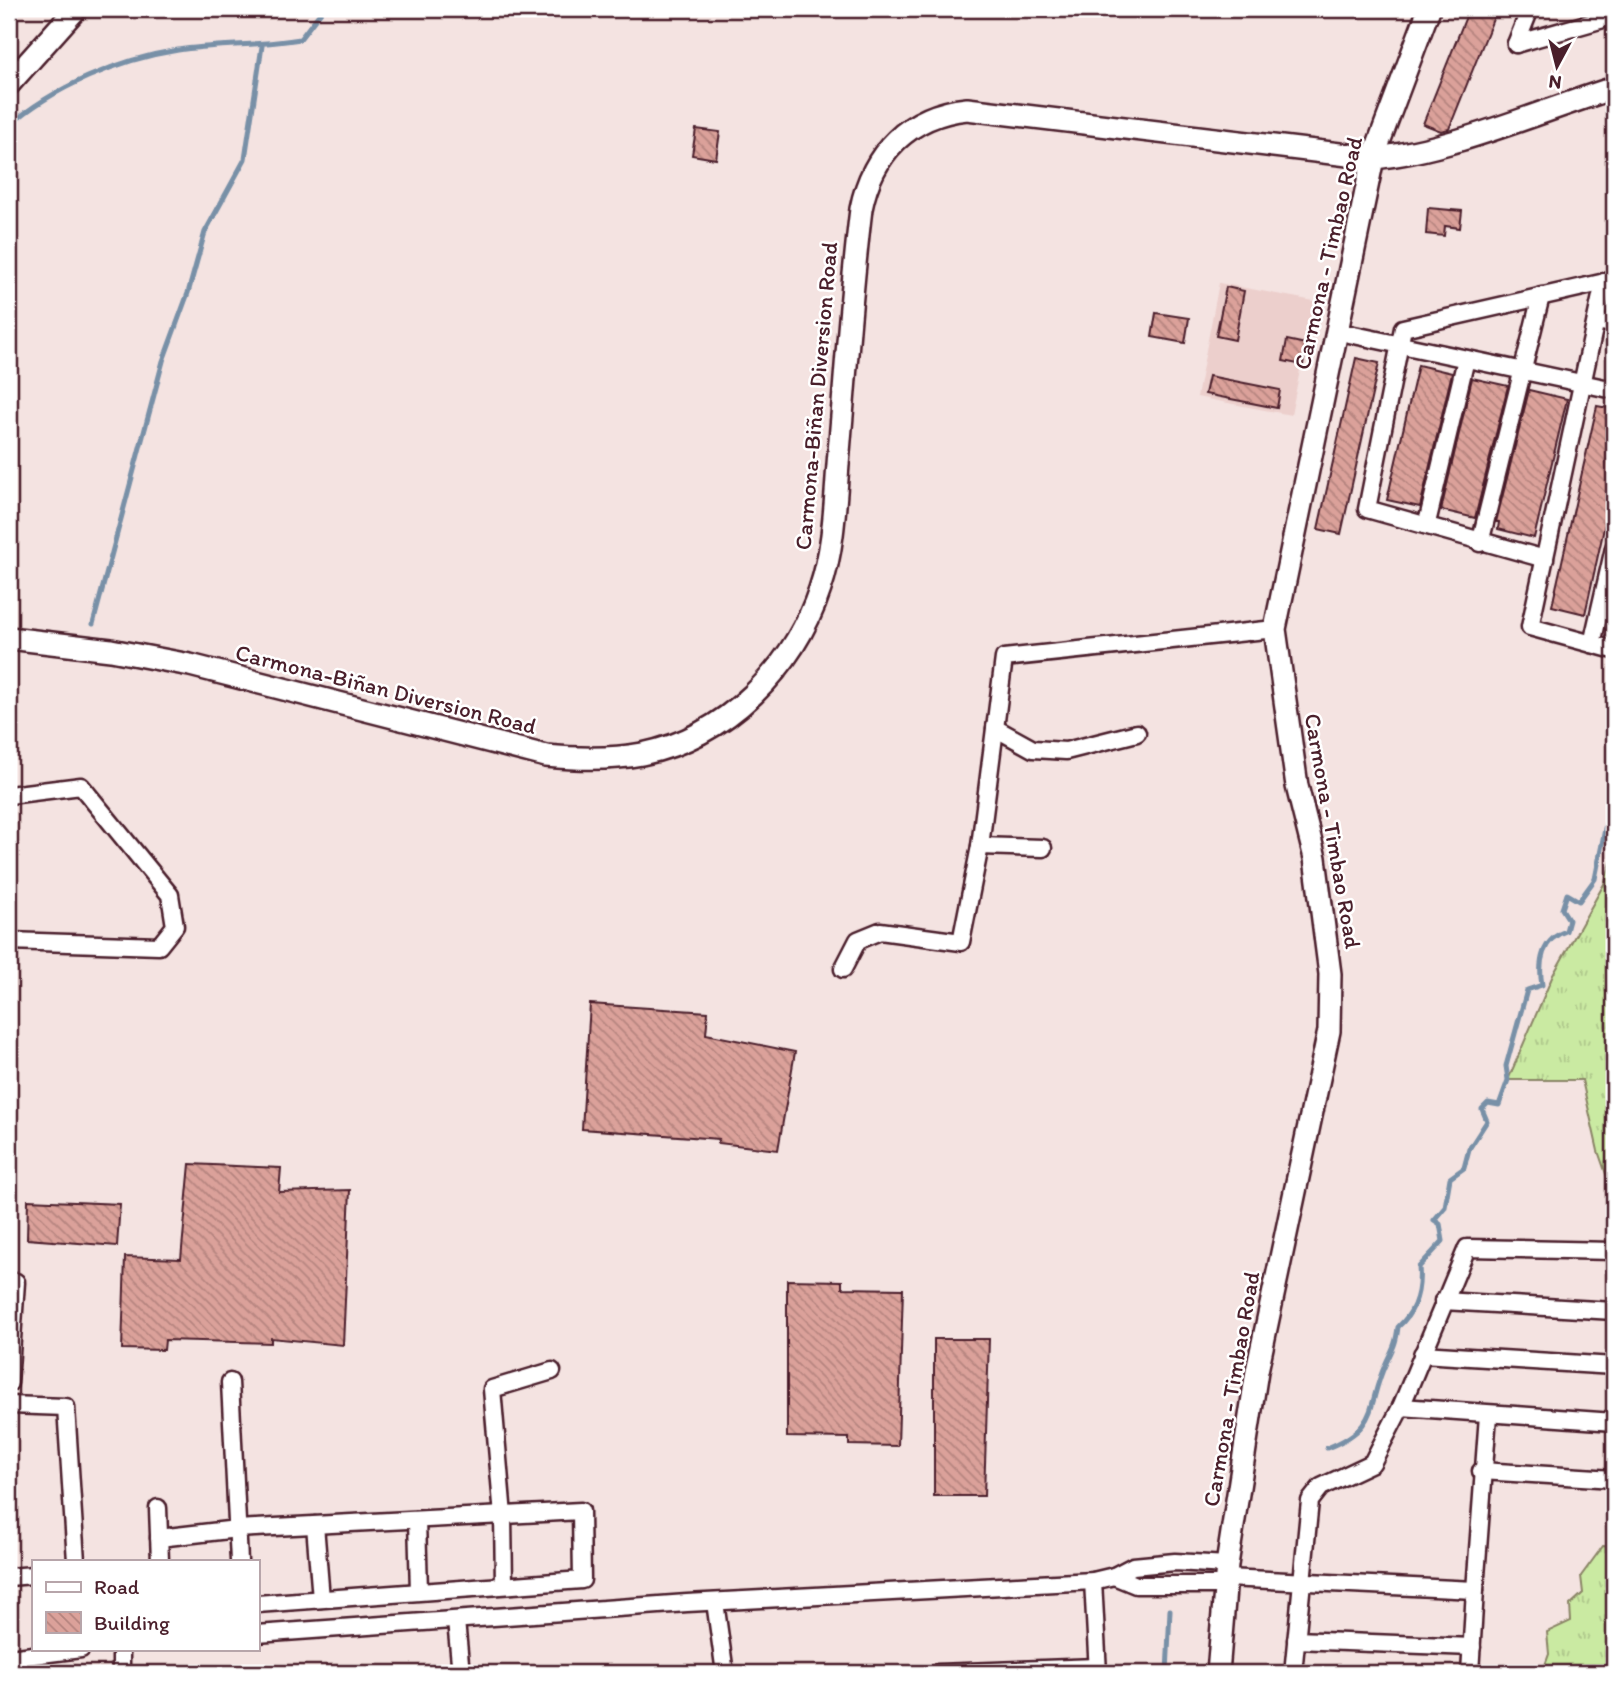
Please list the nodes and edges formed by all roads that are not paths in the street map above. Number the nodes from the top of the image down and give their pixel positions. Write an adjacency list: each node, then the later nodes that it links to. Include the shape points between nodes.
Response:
1 (76, 9): 5 (main road)
2 (1429, 9): 7 (main road, Carmona - Timbao Road)
3 (1530, 9): 4 (street, via 1516,44)
4 (1614, 16)
5 (9, 83)
6 (1614, 88): 7 (main road, Carmona-Biñan Diversion Road, via 1446,142)
7 (1373, 158): 12 (main road, Carmona - Timbao Road); 23 (main road, Carmona-Biñan Diversion Road, via 967,109 931,117 897,138 872,171 861,209 832,532 820,588 794,645 761,687 726,717 665,747 599,759 546,756 190,665)
8 (1609, 281): 9 (street); 10 (street)
9 (1541, 296): 13 (street, via 1403,328); 15 (street)
10 (1596, 320): 11 (street); 16 (street)
11 (1614, 324)
12 (1335, 331): 13 (street); 22 (main road, Carmona - Timbao Road)
13 (1400, 345): 14 (street); 18 (street, via 1367,509)
14 (1466, 359): 15 (street); 18 (street)
15 (1523, 371): 16 (street); 19 (street)
16 (1582, 383): 17 (street); 21 (street)
17 (1614, 390)
18 (1427, 523): 19 (street)
19 (1480, 543): 21 (street)
20 (1614, 548): 24 (street)
21 (1545, 559): 24 (street, via 1530,626)
22 (1275, 629): 26 (street, via 1004,659); 58 (main road, Carmona - Timbao Road, via 1297,786 1317,871 1330,974 1329,1031 1257,1371)
23 (9, 638)
24 (1592, 644): 25 (street)
25 (1614, 650)
26 (995, 728): 27 (street, via 1033,749 1066,751); 29 (street)
27 (1137, 733)
28 (9, 795): 31 (street, via 81,786 170,895 176,926 159,946)
29 (980, 846): 30 (street); 32 (street, via 961,942 880,931 858,940)
30 (1043, 848)
31 (9, 941)
32 (844, 969)
33 (1614, 1251): 35 (street, via 1466,1248)
34 (16, 1282): 41 (street)
35 (1443, 1301): 36 (street); 37 (street)
36 (1614, 1311)
37 (1422, 1354): 38 (street); 43 (street)
38 (1614, 1366)
39 (552, 1371): 49 (street, via 492,1389)
40 (230, 1382): 52 (street)
41 (9, 1383)
42 (9, 1405): 54 (street, via 65,1407)
43 (1401, 1406): 44 (street); 61 (street, via 1372,1463 1321,1487 1310,1501)
44 (1488, 1415): 45 (street); 46 (street)
45 (1614, 1422)
46 (1481, 1471): 47 (street); 63 (street)
47 (1614, 1479)
48 (158, 1508): 53 (street)
49 (503, 1516): 50 (street); 62 (street); 62 (street, via 581,1511 582,1580)
50 (417, 1520): 51 (street); 64 (street)
51 (315, 1525): 52 (street); 65 (street)
52 (237, 1529): 53 (street); 56 (street)
53 (159, 1538): 55 (street)
54 (76, 1560)
55 (160, 1560)
56 (239, 1560)
57 (32, 1575): 59 (street)
58 (1226, 1576): 60 (street, via 1175,1562 1133,1566); 61 (street); 81 (main road, Carmona - Timbao Road)
59 (9, 1577)
60 (1093, 1581): 66 (street); 75 (street)
61 (1302, 1582): 63 (street); 70 (street)
62 (505, 1584): 64 (street)
63 (1475, 1590): 71 (street)
64 (419, 1591): 65 (street)
65 (321, 1598): 67 (street)
66 (715, 1602): 68 (street); 79 (street)
67 (259, 1604)
68 (456, 1620): 69 (street); 78 (street)
69 (259, 1634)
70 (1296, 1640): 71 (street); 82 (street)
71 (1472, 1647): 83 (street)
72 (73, 1650): 74 (street)
73 (121, 1650): 77 (street)
74 (9, 1658)
75 (1098, 1670): 76 (street)
76 (1007, 1671): 80 (street)
77 (121, 1673)
78 (461, 1673)
79 (725, 1673)
80 (937, 1673)
81 (1218, 1673)
82 (1293, 1673)
83 (1471, 1673)

